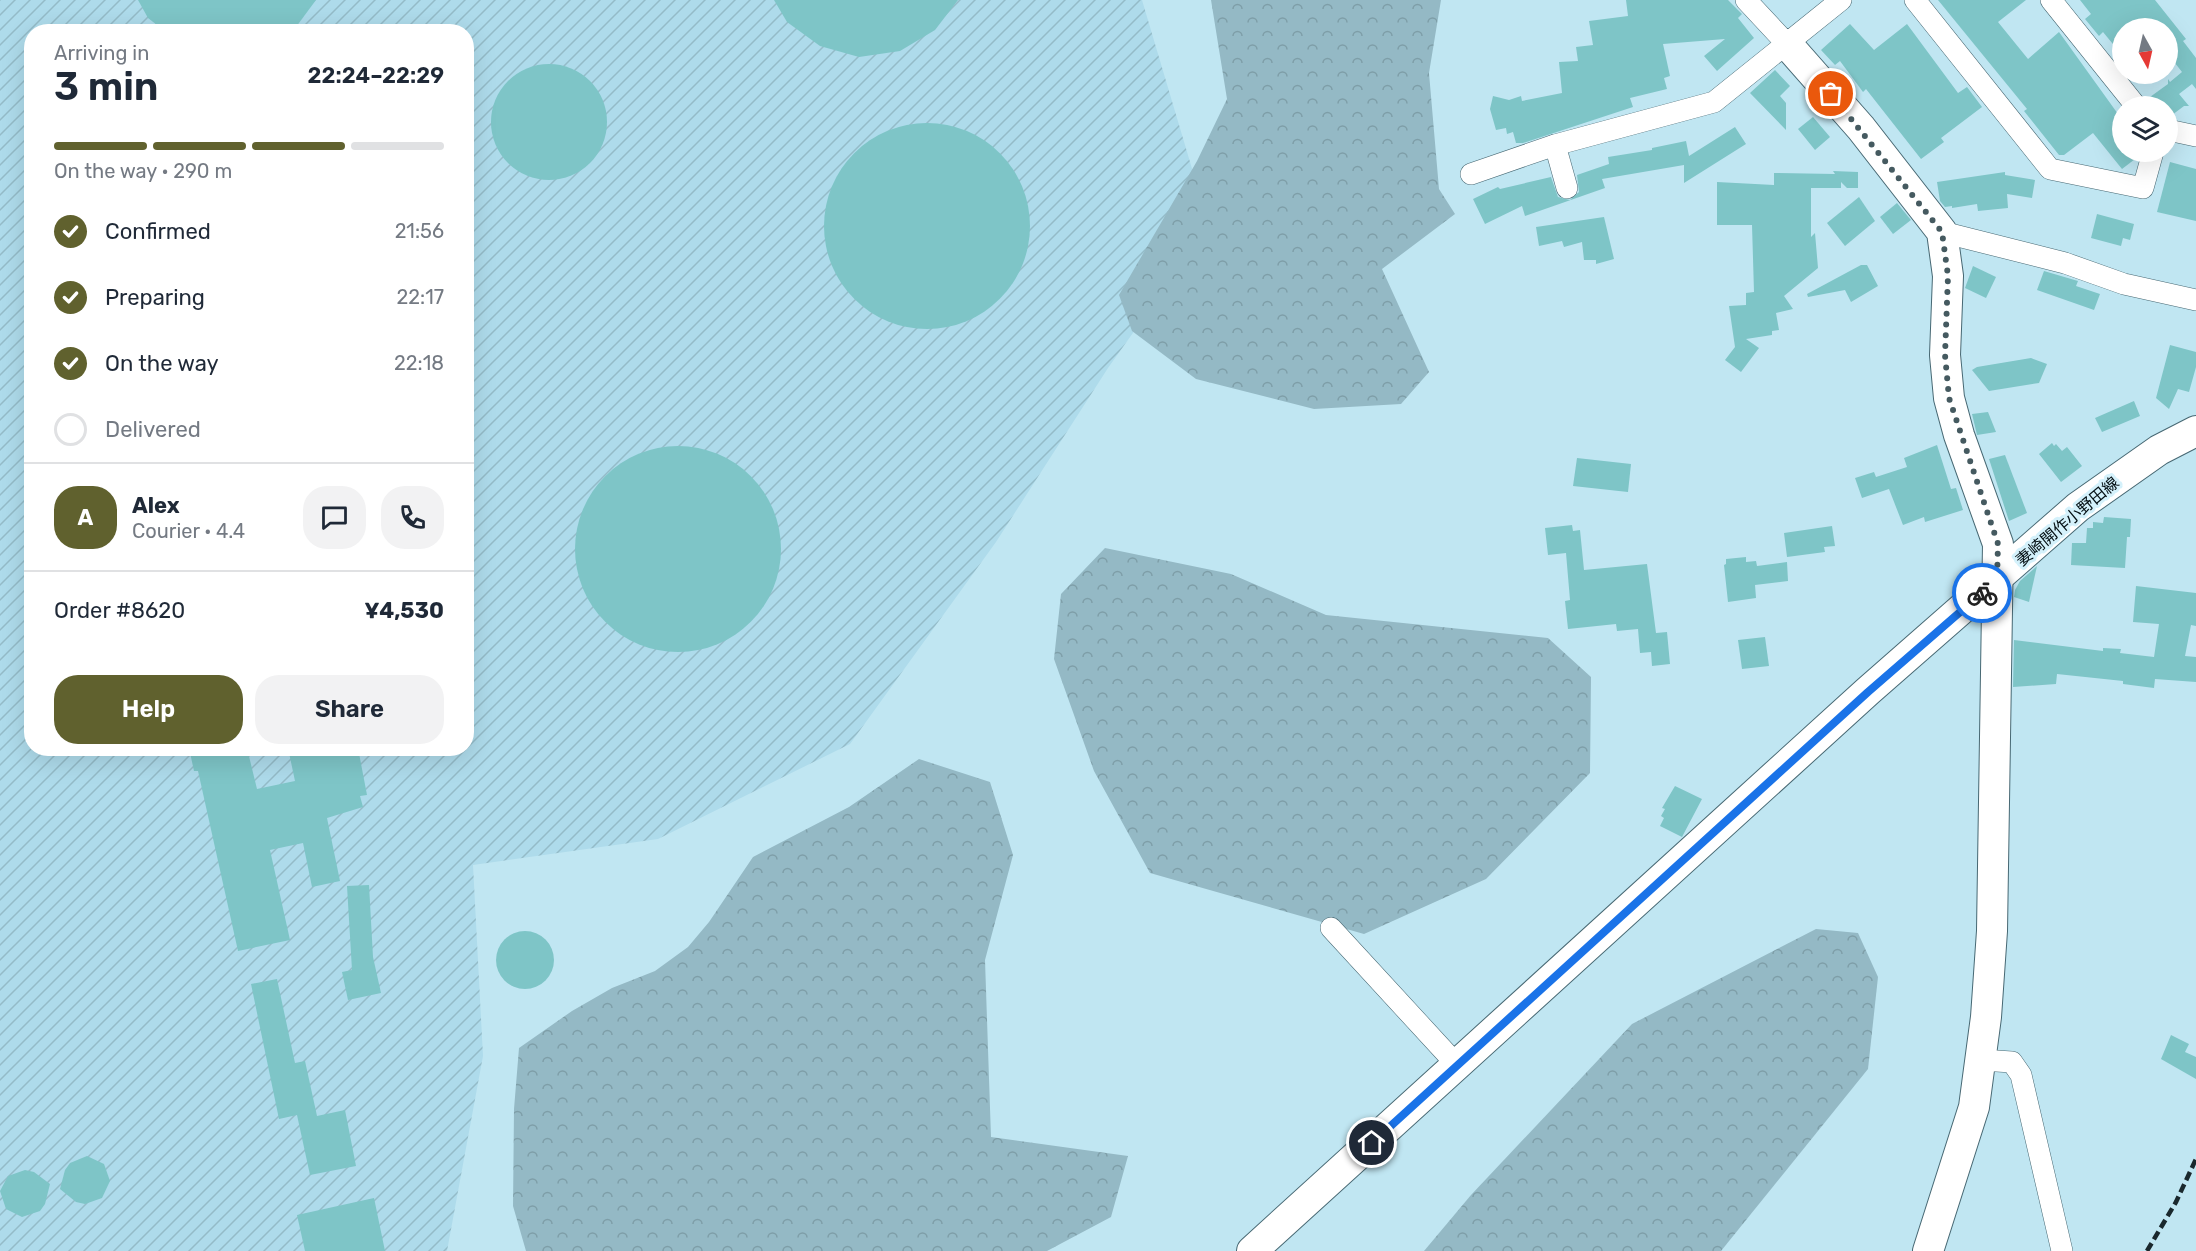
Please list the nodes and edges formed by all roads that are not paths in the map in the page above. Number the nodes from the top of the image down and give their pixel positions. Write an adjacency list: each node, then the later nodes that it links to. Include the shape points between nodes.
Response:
1 (1746, 0): 5 (street)
2 (1841, 0): 5 (street)
3 (1915, 0): 10 (street, via 2050,169 2143,188)
4 (2051, 0): 6 (street)
5 (1787, 44): 9 (street, via 1714,102); 13 (street, via 1861,128)
6 (2128, 96)
7 (2178, 132): 8 (street)
8 (2196, 136)
9 (1554, 145): 11 (street); 12 (street)
10 (2150, 162)
11 (1471, 174)
12 (1567, 188)
13 (1942, 232): 14 (street, via 2065,263 2124,284); 16 (street, via 1948,276 1945,355 1949,398 1998,544)
14 (2196, 300)
15 (2196, 431): 16 (street, 妻崎開作小野田線, via 2159,450 2078,507)
16 (1997, 579): 18 (street, via 1992,931); 19 (street, 妻崎開作小野田線)
17 (1331, 928): 19 (street)
18 (1981, 1060): 21 (street, via 1974,1107); 22 (street, via 2012,1062 2021,1075)
19 (1457, 1065): 20 (street, 妻崎開作小野田線)
20 (1252, 1251)
21 (1928, 1251)
22 (2062, 1251)

